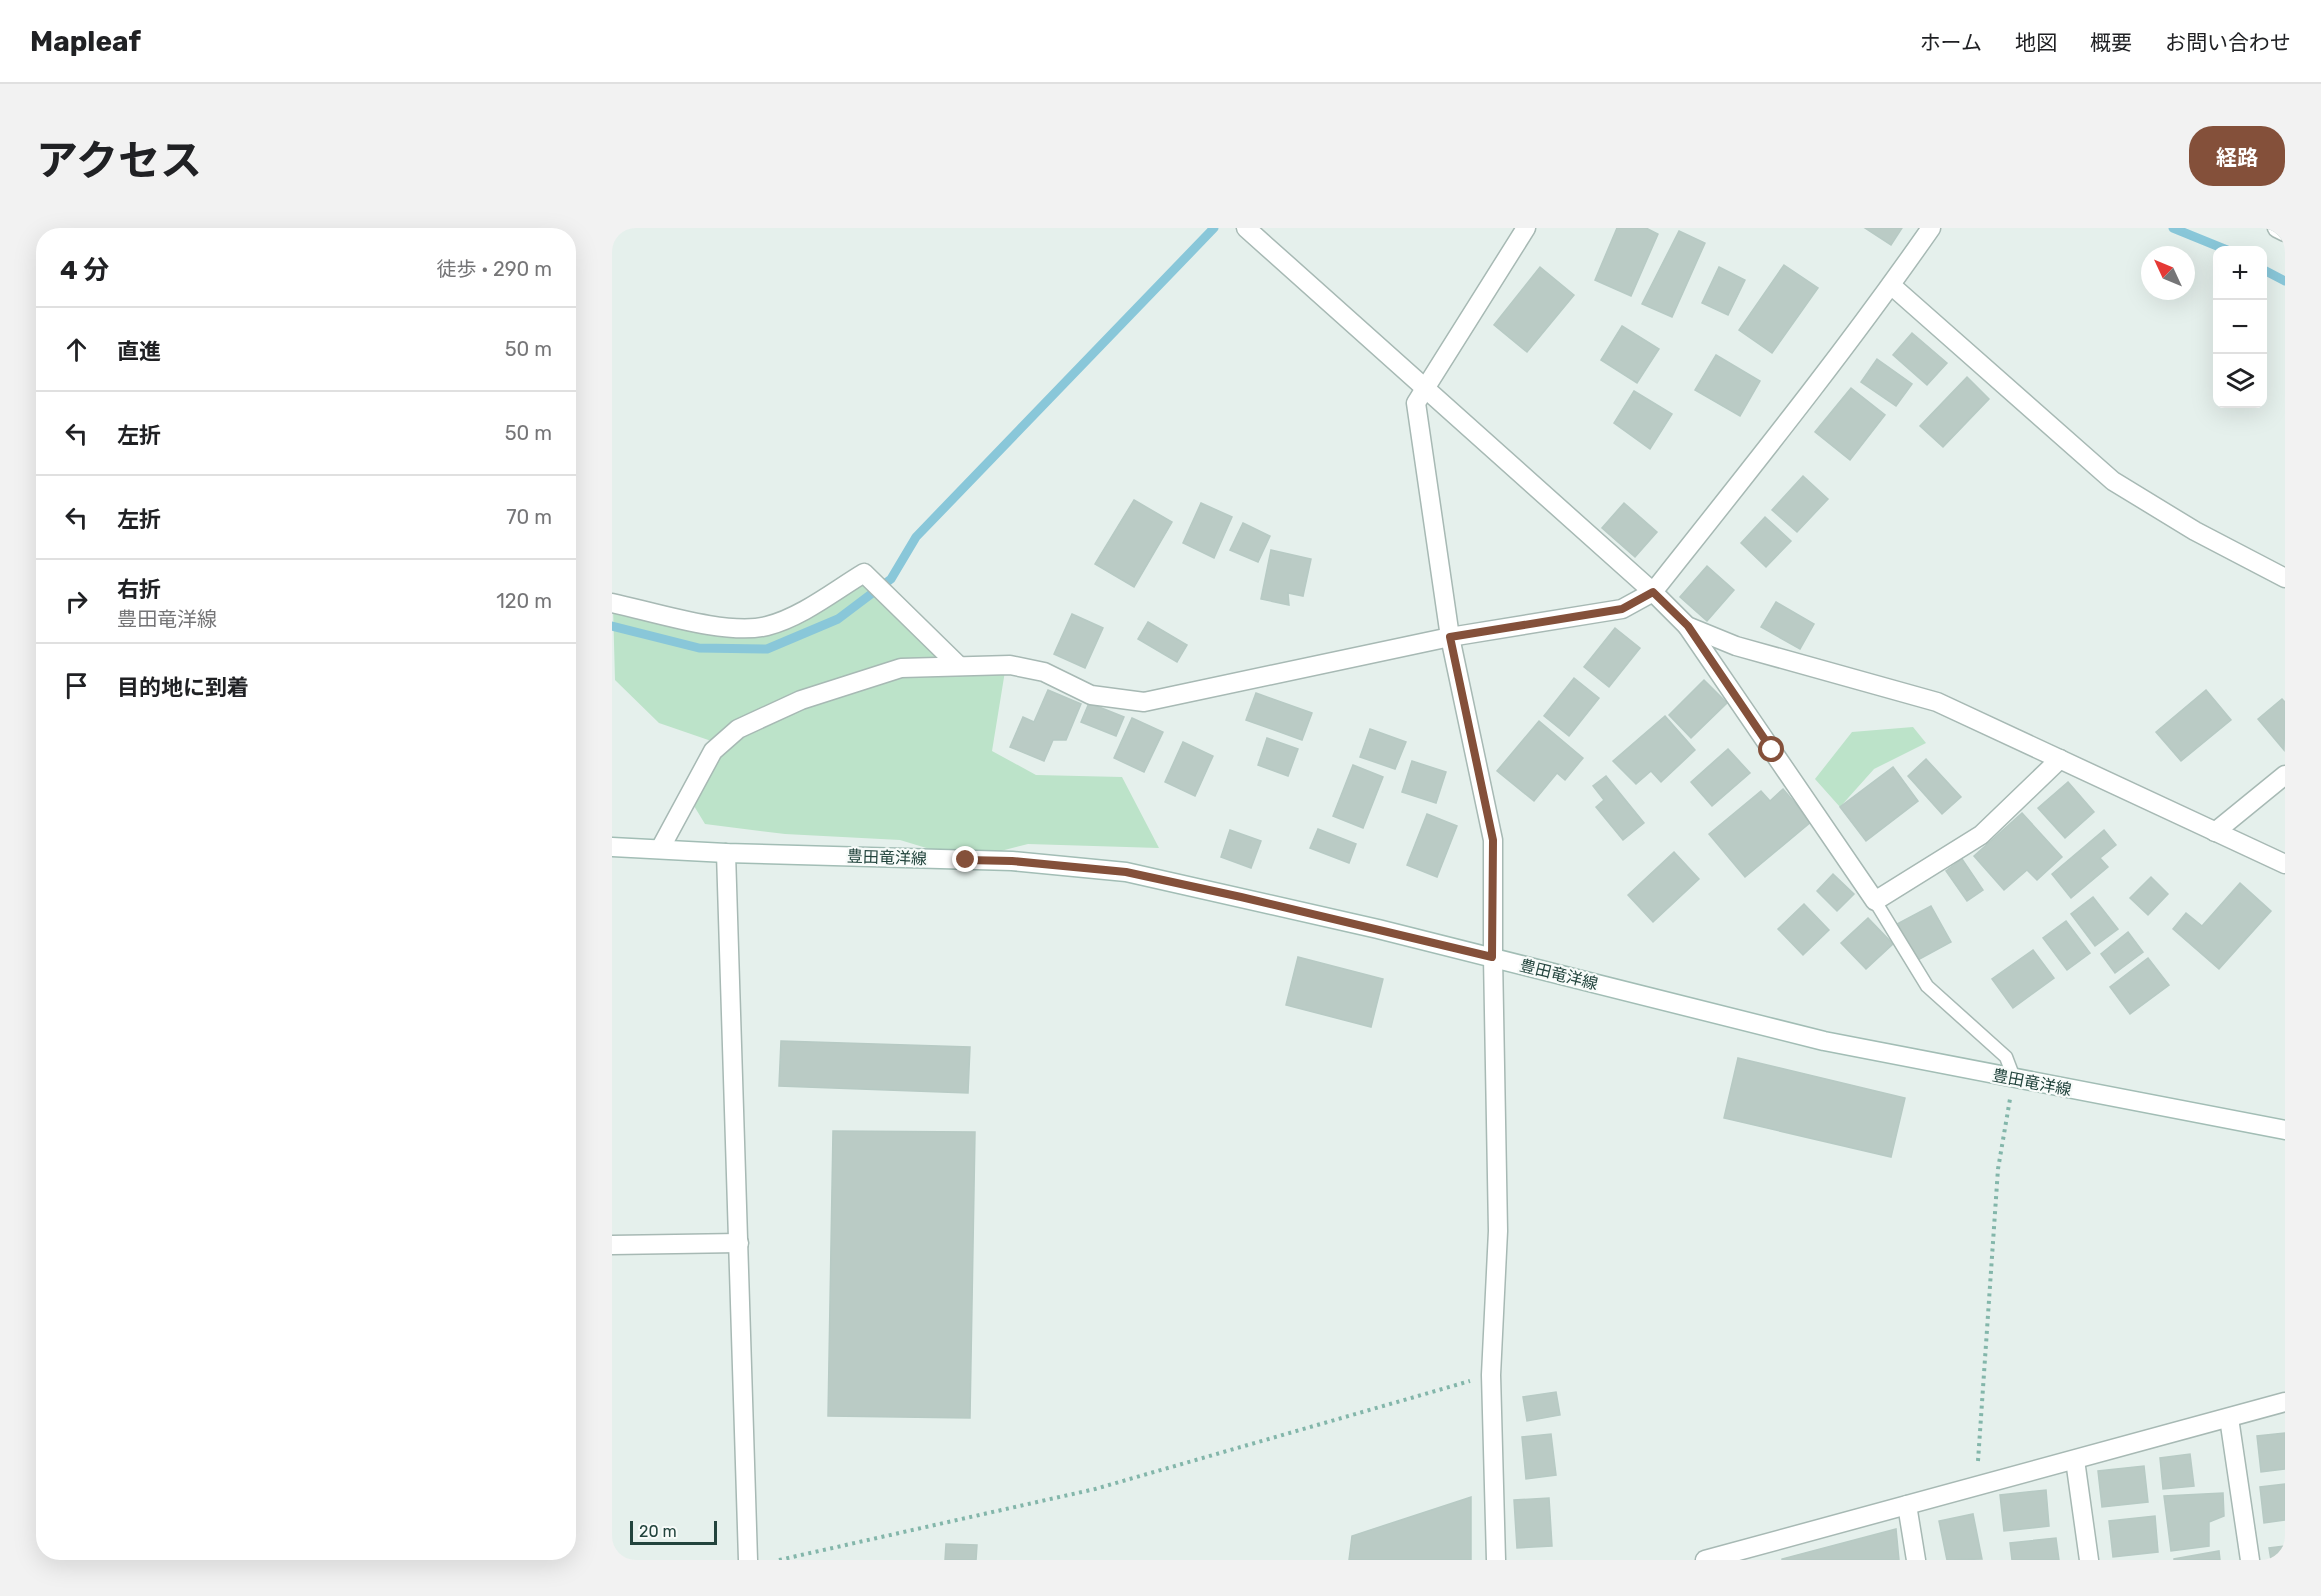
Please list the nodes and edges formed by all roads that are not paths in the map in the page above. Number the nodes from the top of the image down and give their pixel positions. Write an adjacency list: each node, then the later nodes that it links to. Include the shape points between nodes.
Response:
1 (1246, 228): 7 (street)
2 (1526, 228): 7 (street)
3 (1931, 228): 6 (street)
4 (2277, 228): 5 (street)
5 (2285, 232)
6 (1891, 285): 8 (street, via 2113,482); 9 (street)
7 (1424, 388): 9 (street); 12 (street, via 1416,403)
8 (2285, 578)
9 (1653, 592): 11 (street); 12 (street, via 1622,609)
10 (612, 603): 13 (street, via 730,629 766,626 796,614 864,573)
11 (1688, 626): 14 (street, via 1736,646 1937,702); 21 (street)
12 (1450, 637): 13 (street, via 1144,702 1091,695 1044,672 1010,666); 22 (street, via 1493,840)
13 (959, 666): 18 (street, via 901,668 801,700 738,729 713,751)
14 (2060, 759): 16 (street); 21 (street, via 1981,835)
15 (2285, 776): 16 (street)
16 (2215, 832): 20 (street)
17 (612, 847): 18 (street, 豊田竜洋線)
18 (660, 849): 19 (street, 豊田竜洋線)
19 (726, 853): 22 (street, 豊田竜洋線, via 1012,861 1126,872); 25 (street)
20 (2285, 864)
21 (1875, 901): 23 (lane, via 1927,986 2006,1057)
22 (1492, 957): 23 (street, 豊田竜洋線, via 1824,1041); 32 (street, via 1498,1231 1491,1375)
23 (2014, 1078): 24 (street, 豊田竜洋線)
24 (2285, 1130)
25 (739, 1243): 26 (street); 31 (street)
26 (612, 1245)
27 (2285, 1402): 28 (street)
28 (2229, 1418): 29 (street); 36 (street)
29 (2075, 1460): 30 (street); 35 (street)
30 (1907, 1505): 33 (street); 34 (street)
31 (748, 1560)
32 (1496, 1560)
33 (1705, 1560)
34 (1916, 1560)
35 (2090, 1560)
36 (2250, 1560)

